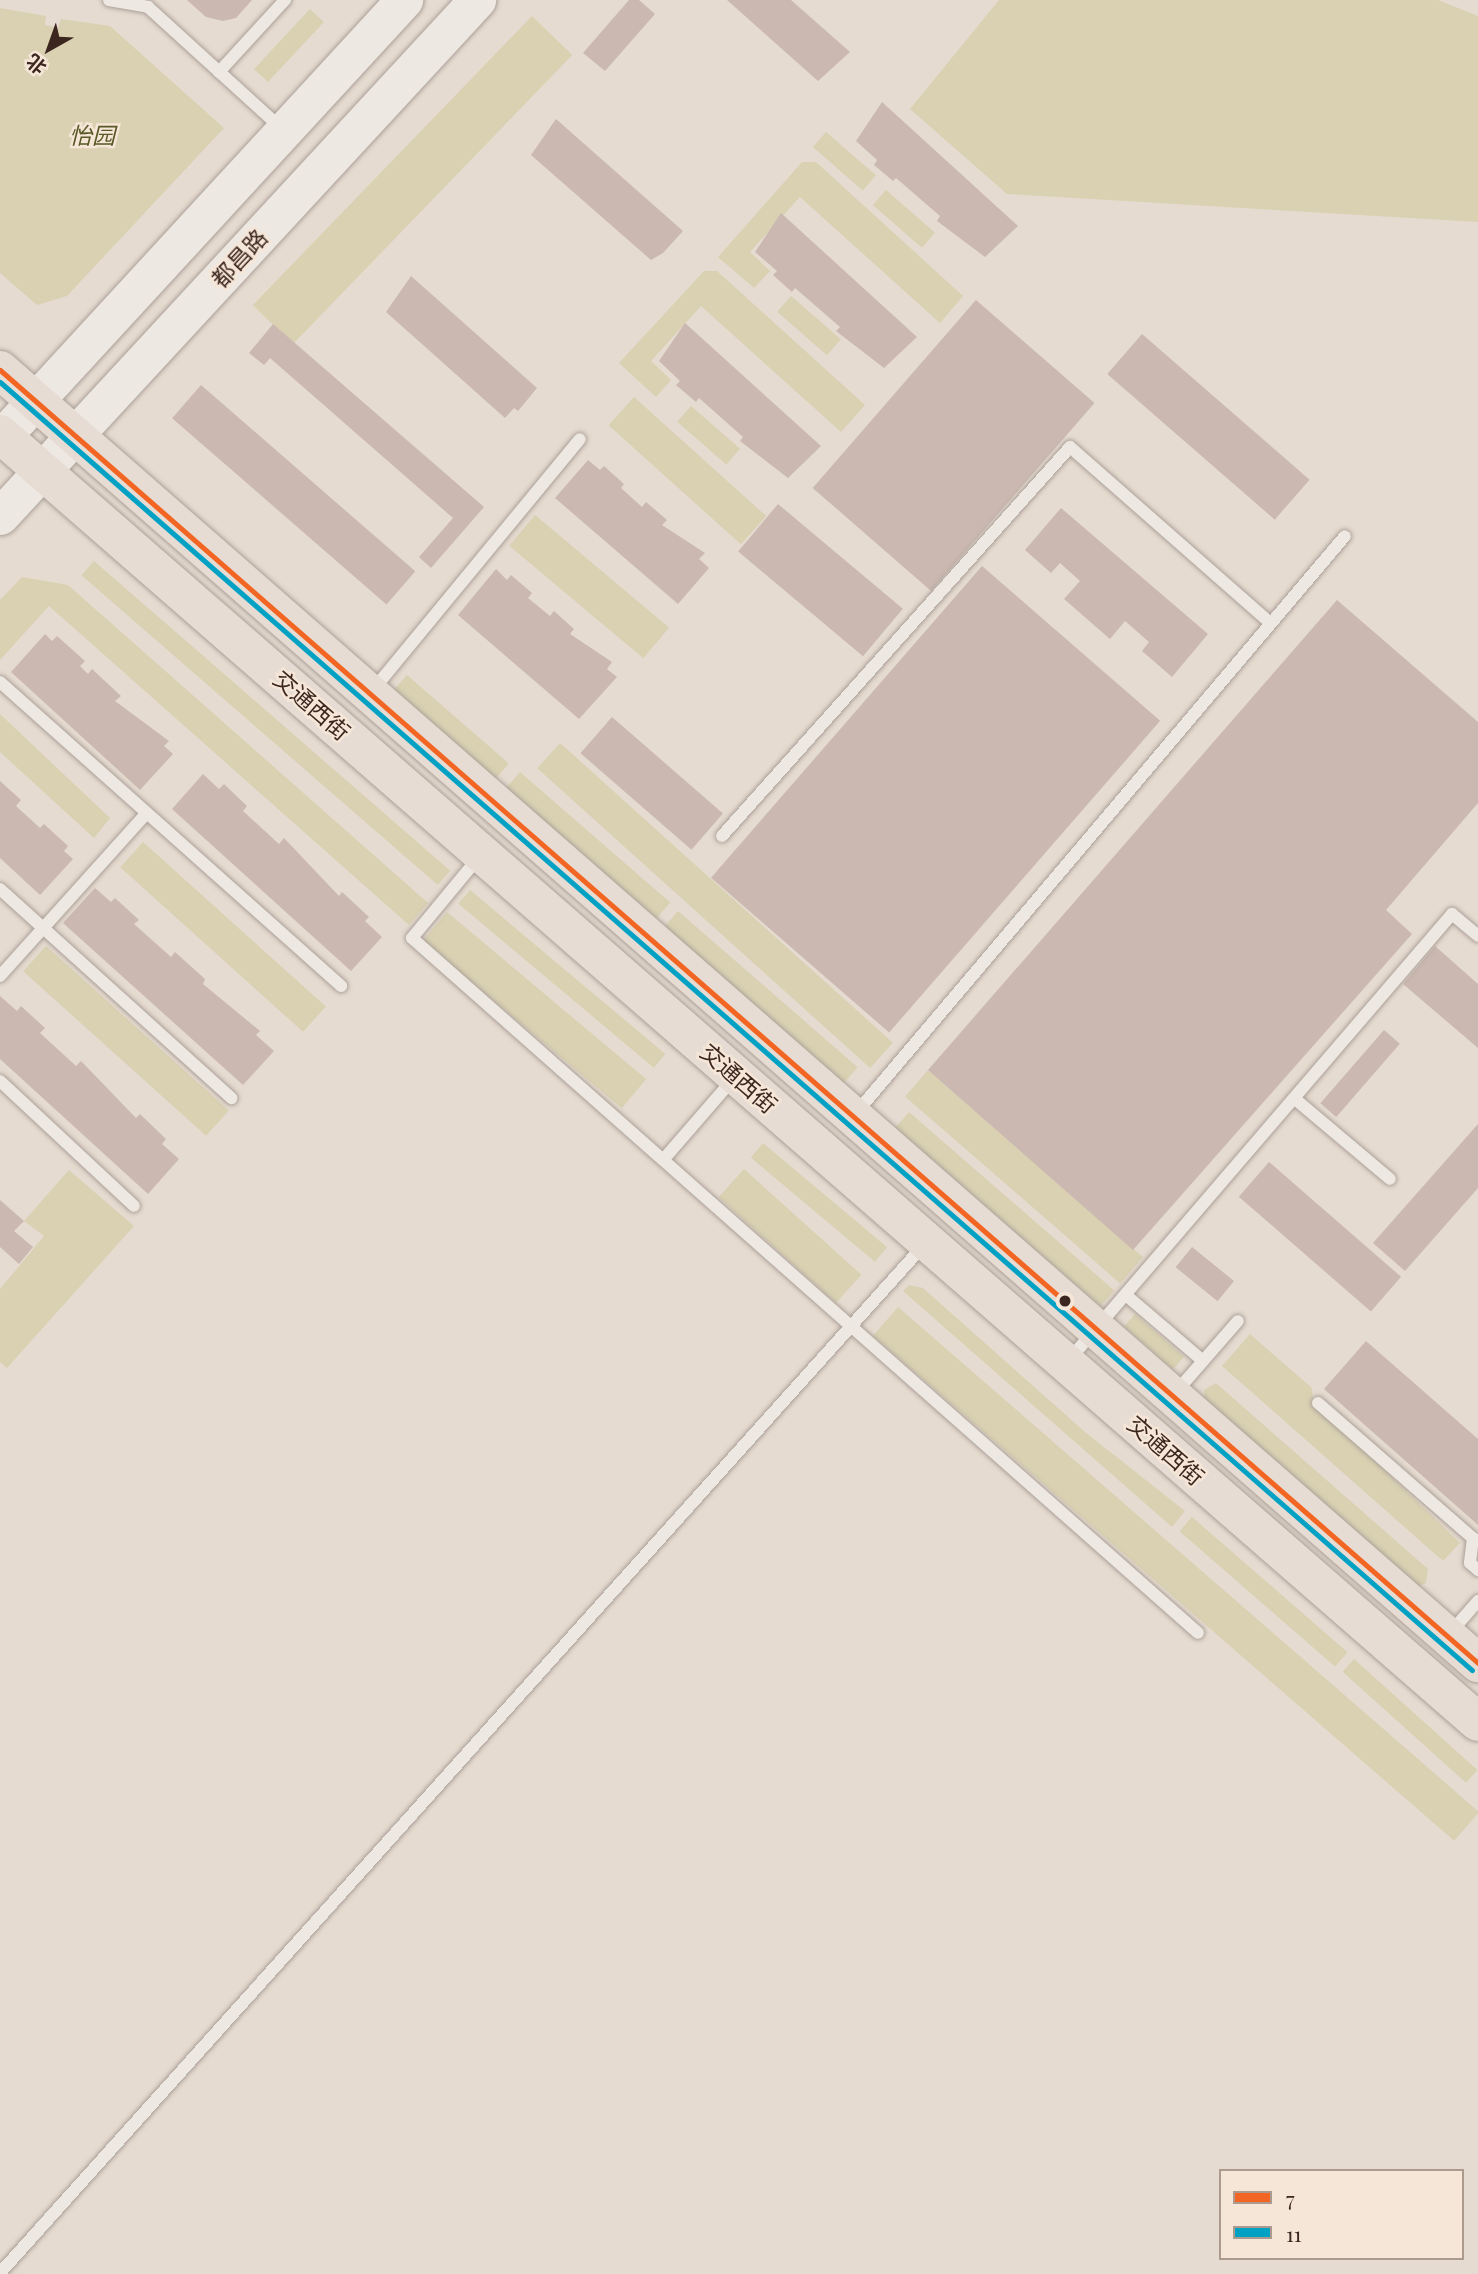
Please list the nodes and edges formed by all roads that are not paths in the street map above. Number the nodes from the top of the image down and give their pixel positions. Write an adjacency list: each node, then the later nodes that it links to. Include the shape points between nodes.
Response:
1 (109, 0): 5 (lane, via 148,7)
2 (285, 0): 5 (lane)
3 (404, 0): 6 (main road)
4 (477, 0): 9 (main road, 都昌路)
5 (219, 72): 6 (lane)
6 (284, 130): 8 (main road)
7 (0, 370): 8 (main road, 交通西街)
8 (35, 401): 9 (main road, 交通西街); 10 (main road)
9 (75, 435): 12 (main road, 都昌路); 17 (main road, 交通西街)
10 (1, 436): 12 (main road, 交通西街)
11 (580, 439): 17 (lane)
12 (43, 470): 13 (main road, 都昌路); 20 (main road, 交通西街)
13 (0, 516)
14 (1345, 536): 15 (lane)
15 (1270, 623): 19 (lane, via 1070,447); 30 (lane)
16 (0, 682): 18 (lane)
17 (370, 693): 30 (main road, 交通西街)
18 (147, 813): 22 (lane); 25 (lane)
19 (722, 836)
20 (482, 853): 26 (main road, 交通西街); 31 (lane, via 412,938)
21 (0, 890): 22 (lane)
22 (43, 928): 24 (lane); 28 (lane)
23 (1478, 936): 29 (lane, via 1452,914)
24 (0, 975)
25 (341, 986)
26 (736, 1075): 31 (lane); 34 (main road, 交通西街)
27 (0, 1081): 33 (lane)
28 (231, 1098)
29 (1294, 1099): 32 (lane); 35 (lane)
30 (854, 1116): 38 (main road, 交通西街)
31 (663, 1160): 37 (lane)
32 (1390, 1179)
33 (134, 1206)
34 (927, 1242): 37 (lane); 40 (main road, 交通西街)
35 (1127, 1296): 38 (lane); 39 (lane)
36 (1238, 1321): 39 (lane)
37 (852, 1326): 45 (lane); 49 (lane)
38 (1098, 1330): 40 (lane); 41 (main road, 交通西街)
39 (1203, 1361): 41 (lane)
40 (1066, 1363): 48 (main road, 交通西街)
41 (1173, 1395): 46 (main road, 交通西街)
42 (1318, 1403): 43 (lane, via 1473,1538 1470,1563)
43 (1478, 1570)
44 (1478, 1601): 46 (lane)
45 (1198, 1633)
46 (1447, 1636): 47 (main road, 交通西街)
47 (1478, 1663)
48 (1478, 1722)
49 (0, 2273)

